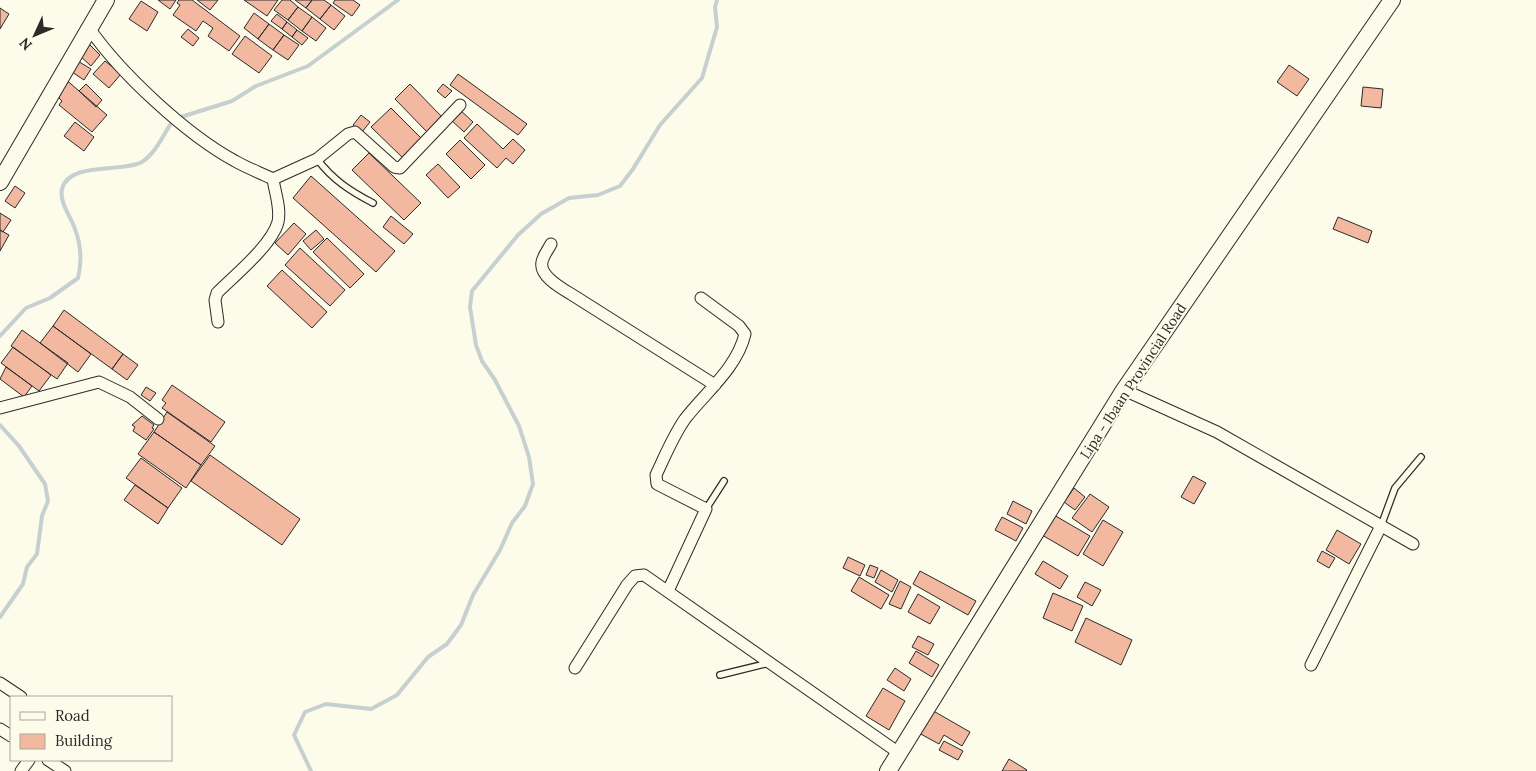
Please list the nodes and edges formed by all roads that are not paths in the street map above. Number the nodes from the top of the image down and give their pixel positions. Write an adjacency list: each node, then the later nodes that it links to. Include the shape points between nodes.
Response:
1 (106, 0): 3 (main road)
2 (1392, 0): 13 (main road, Lipa - Ibaan Provincial Road)
3 (90, 28): 6 (street, via 126,71 189,129 234,161); 7 (main road)
4 (460, 105): 5 (street, via 400,168 394,167 355,132)
5 (317, 159): 6 (street); 8 (lane, via 344,187)
6 (273, 179): 11 (street, via 278,223 266,242 218,292 215,300)
7 (0, 182)
8 (373, 203)
9 (551, 244): 12 (street, via 541,264 550,279)
10 (701, 298): 12 (street, via 740,326 745,334 743,345)
11 (218, 322)
12 (715, 385): 18 (street, via 685,420 656,475 657,484 664,490)
13 (1124, 390): 19 (street, via 1216,432); 28 (main road, Lipa - Ibaan Provincial Road)
14 (0, 408): 15 (street, via 100,382 130,397)
15 (158, 419)
16 (1421, 457): 19 (lane, via 1395,488)
17 (724, 481): 18 (lane)
18 (706, 509): 21 (street)
19 (1381, 526): 20 (street); 23 (street)
20 (1413, 544)
21 (668, 591): 22 (street); 24 (street, via 644,576 635,576 626,585)
22 (770, 663): 25 (lane); 28 (street)
23 (1311, 665)
24 (575, 668)
25 (720, 674)
26 (0, 683): 27 (street)
27 (20, 696)
28 (899, 753): 31 (main road, Lipa - Ibaan Provincial Road)
29 (50, 761): 30 (street)
30 (65, 771)
31 (888, 771)

